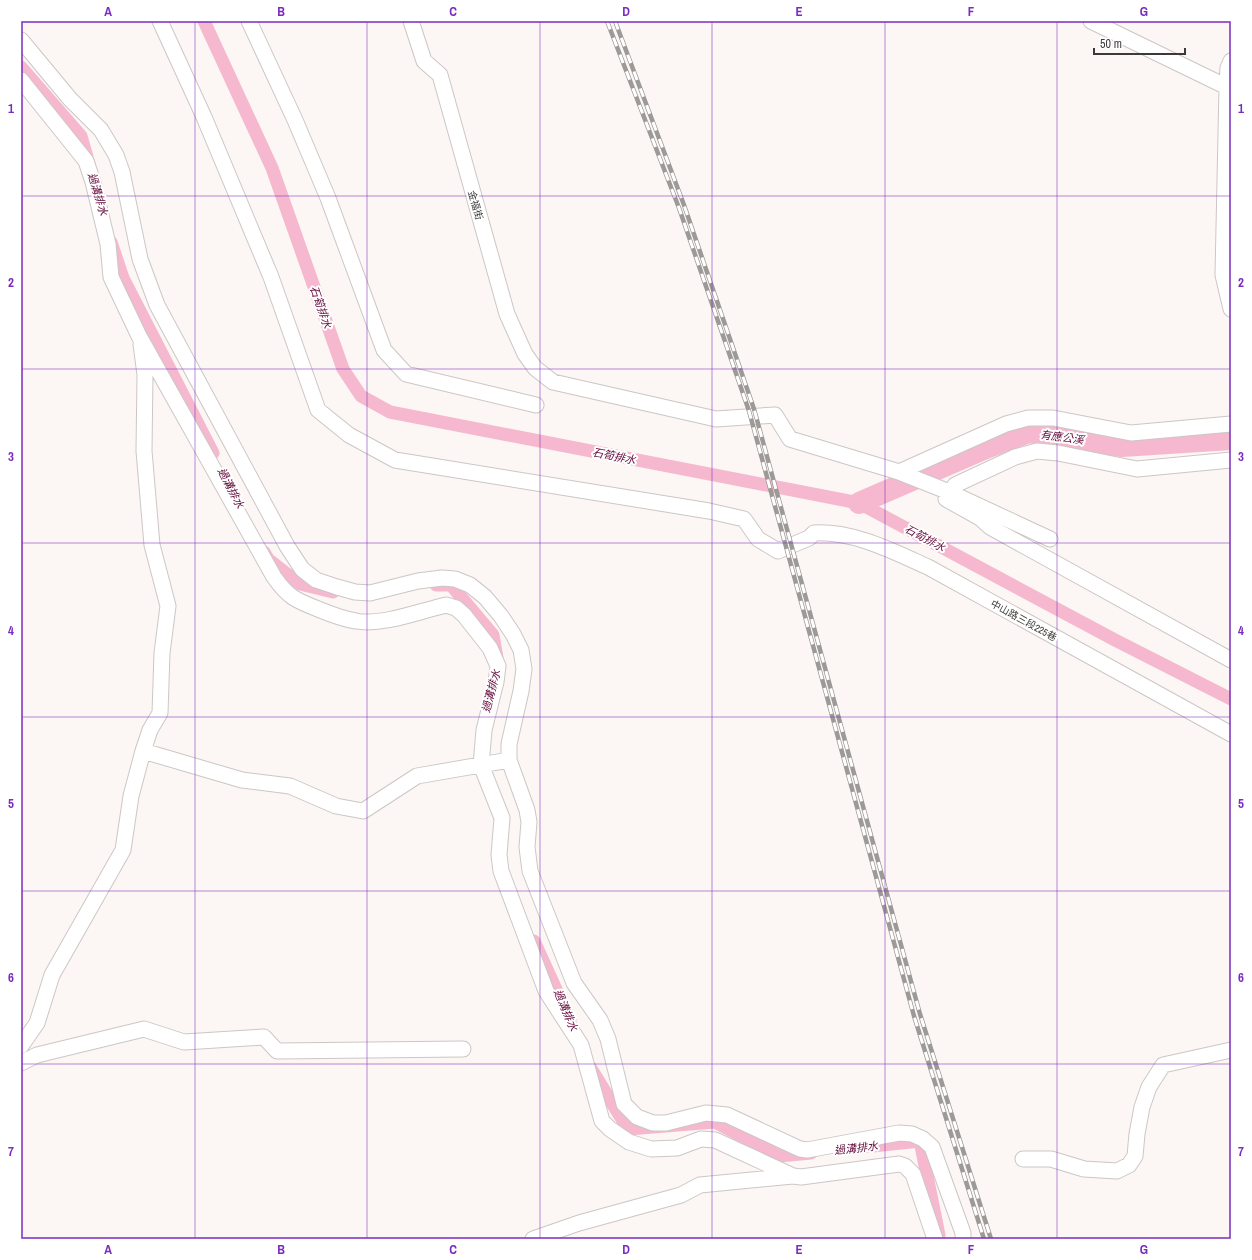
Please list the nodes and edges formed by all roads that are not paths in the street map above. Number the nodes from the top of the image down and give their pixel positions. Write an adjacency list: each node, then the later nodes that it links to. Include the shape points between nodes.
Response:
1 (160, 21): 18 (street, 中山路三段225巷, via 204,117 271,277 318,410 349,436 395,460 709,511 744,519 758,539 778,551 809,538 814,533 840,534 877,545 928,567)
2 (249, 21): 11 (street, via 328,198 384,350 406,374)
3 (412, 21): 14 (street, 金福街, via 424,61 440,75 507,314 525,354 535,368 553,382 716,419 775,415 790,439)
4 (1091, 21): 8 (street)
5 (21, 40): 20 (street, via 70,99 101,130 116,155 122,172 140,259 157,305 287,546 302,569 316,580 355,592 370,593 442,578 455,579 470,585 485,597 505,622 521,650 524,669 509,744)
6 (1231, 61): 8 (street)
7 (21, 80): 10 (street, via 86,161 108,244 112,277)
8 (1227, 87): 9 (street, via 1223,275)
9 (1231, 309)
10 (139, 336): 19 (street, via 145,375 144,451 152,545 168,606 162,653 160,713 150,730); 21 (street, via 274,577 287,594 299,602 357,622 376,622 446,605 456,608 464,615 490,648 498,666 484,730)
11 (536, 405)
12 (1231, 424): 14 (street, via 1131,433 1053,418 1028,418 1006,424)
13 (1231, 460): 15 (street, via 1137,468 1037,451 1022,455 955,485)
14 (899, 472): 15 (street)
15 (949, 492): 16 (street); 17 (street, via 946,499 980,518 990,527)
16 (1050, 539)
17 (1231, 660)
18 (1231, 734)
19 (143, 751): 21 (street, via 242,780 290,786 336,806 363,811 418,776); 22 (street, via 131,796 123,850 52,975 37,1023)
20 (509, 760): 21 (street); 30 (street, via 527,810 527,847 533,879 574,983 600,1020 608,1039 624,1104 630,1111 637,1117 653,1123 666,1123 715,1112 807,1150 899,1133 918,1136 932,1147)
21 (481, 765): 27 (street, via 502,818 499,855 501,871 546,991 581,1045 602,1121 619,1137 640,1147 663,1150 708,1139)
22 (21, 1046)
23 (463, 1049): 25 (street, via 278,1051 264,1037 184,1042 144,1029 37,1055)
24 (1231, 1050): 26 (street, via 1163,1065 1148,1087 1137,1134 1136,1156 1129,1165 1117,1171 1084,1169 1051,1159)
25 (21, 1064)
26 (1023, 1159)
27 (793, 1176): 28 (street, via 700,1185 681,1195 579,1223); 29 (street, via 888,1164 905,1166 913,1174)
28 (533, 1239)
29 (935, 1239)
30 (963, 1239)

